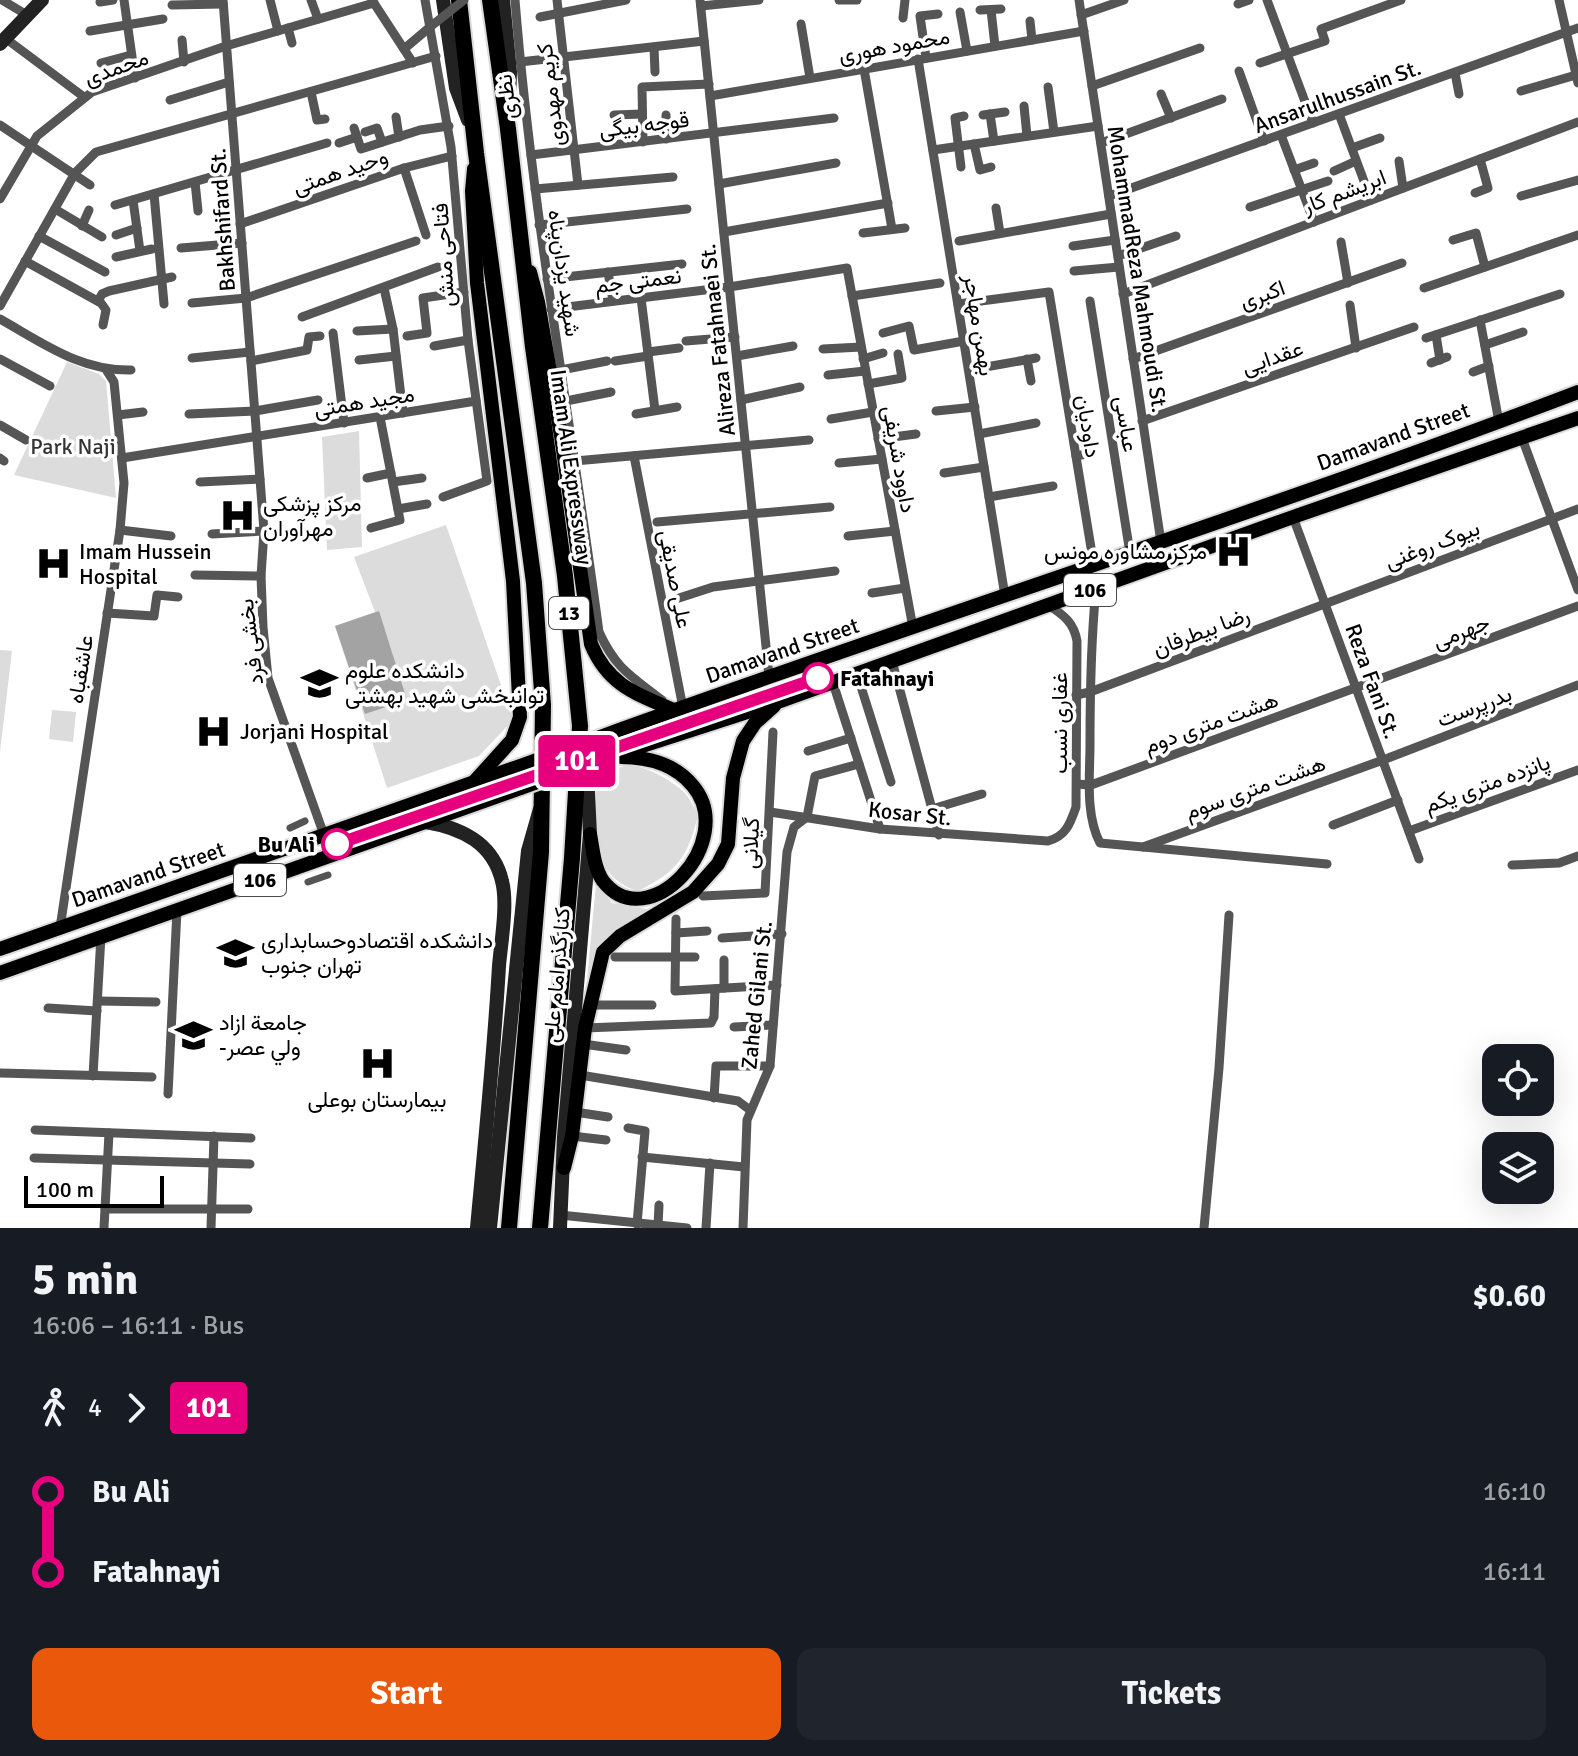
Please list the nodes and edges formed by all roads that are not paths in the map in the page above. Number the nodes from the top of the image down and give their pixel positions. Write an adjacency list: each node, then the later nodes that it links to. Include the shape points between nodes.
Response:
1 (2, 0): 35 (street)
2 (42, 0): 35 (main road)
3 (113, 0): 26 (street)
4 (124, 0): 42 (street)
5 (270, 0): 46 (street)
6 (311, 0): 40 (street)
7 (425, 0): 44 (street, فتاحی منش)
8 (443, 0): 126 (main road, via 456,88)
9 (462, 0): 44 (street, bridge); 126 (highway, 13)
10 (490, 0): 108 (highway, Imam Ali Expressway / 13)
11 (503, 0): 108 (main road, via 510,72)
12 (515, 0): 67 (street, نظری)
13 (557, 0): 33 (street, کریم مهدوی)
14 (626, 0): 33 (street)
15 (759, 0): 28 (street)
16 (839, 0): 17 (street)
17 (857, 0)
18 (905, 0): 38 (street)
19 (1079, 0): 36 (street, MohammadReza Mahmoudi St.)
20 (1124, 0): 36 (street)
21 (1249, 0): 29 (street)
22 (1267, 0): 61 (street)
23 (1559, 0): 49 (street)
24 (373, 1): 40 (street, محمدی); 59 (street)
25 (1394, 1): 61 (street, via 1321,29 1325,41)
26 (100, 2)
27 (223, 2): 30 (street); 55 (street, Bakhshifard St.)
28 (700, 3): 53 (street, Alireza Fatahnaei St.)
29 (1238, 4)
30 (172, 5)
31 (980, 10): 56 (street, via 996,9)
32 (960, 12): 60 (street)
33 (558, 13): 37 (street); 64 (street, کریم مهدوی)
34 (938, 14): 65 (street, بهمن مهاجر, via 920,16)
35 (27, 15): 52 (main road)
36 (1081, 15): 48 (street, MohammadReza Mahmoudi St.)
37 (540, 17)
38 (903, 18)
39 (163, 19): 42 (street)
40 (318, 19): 46 (street, محمدی)
41 (1030, 21): 51 (street)
42 (127, 24): 47 (street); 62 (street)
43 (801, 24): 76 (street)
44 (430, 27): 59 (street); 63 (street, فتاحی منش)
45 (1578, 28): 49 (street, Ansarulhussain St.)
46 (283, 30): 54 (street); 55 (street, محمدی)
47 (90, 31)
48 (1084, 31): 51 (street, محمود هوری); 80 (street, MohammadReza Mahmoudi St.)
49 (1566, 33): 74 (street, Ansarulhussain St.); 77 (street)
50 (182, 40): 66 (street)
51 (1032, 40): 56 (street, محمود هوری)
52 (2, 41): 87 (street)
53 (704, 41): 57 (street); 79 (street, Alireza Fatahnaei St.)
54 (292, 43)
55 (226, 46): 66 (street, محمدی); 78 (street, Bakhshifard St.)
56 (995, 46): 60 (street, محمود هوری)
57 (654, 47): 64 (street); 73 (street)
58 (1200, 48): 80 (street)
59 (404, 49): 69 (street)
60 (967, 51): 65 (street, محمود هوری)
61 (1287, 54): 70 (street); 104 (street)
62 (131, 55): 68 (street); 75 (street)
63 (436, 56): 69 (street); 106 (street, فتاحی منش)
64 (564, 57): 67 (street); 130 (street, کریم مهدوی)
65 (922, 59): 71 (street, محمود هوری); 131 (street, بهمن مهاجر)
66 (184, 62): 75 (street, محمدی)
67 (520, 62): 132 (street, نظری)
68 (101, 63)
69 (413, 63): 83 (street)
70 (1260, 63)
71 (864, 69): 76 (street, محمود هوری); 163 (street)
72 (1239, 71): 119 (street)
73 (655, 72)
74 (1455, 73): 85 (street); 94 (street, Ansarulhussain St.)
75 (135, 78): 87 (street, محمدی)
76 (810, 78): 86 (street, محمود هوری)
77 (1577, 79): 82 (street)
78 (229, 82): 89 (street); 92 (street, Bakhshifard St.)
79 (709, 84): 86 (street, Alireza Fatahnaei St.); 93 (street, via 642,87)
80 (1092, 86): 107 (street, MohammadReza Mahmoudi St.)
81 (1048, 87): 111 (street)
82 (1521, 91)
83 (311, 92): 92 (street); 102 (street, via 317,120)
84 (1161, 94): 101 (street)
85 (1459, 94)
86 (710, 96): 112 (street, Alireza Fatahnaei St.)
87 (84, 97): 125 (street, محمدی)
88 (1222, 99): 101 (street)
89 (170, 100)
90 (1024, 106): 114 (street)
91 (1005, 112): 118 (street, via 986,115)
92 (232, 114): 142 (street, Bakhshifard St.); 145 (street, via 103,149)
93 (642, 114): 95 (street); 121 (street)
94 (1339, 114): 104 (street, Ansarulhussain St.); 129 (street)
95 (614, 115)
96 (666, 115): 117 (street)
97 (964, 116): 128 (street, via 955,118)
98 (396, 117): 115 (street)
99 (420, 118): 109 (street)
100 (834, 118): 112 (street, قوجه بیگی)
101 (1171, 118): 124 (street)
102 (325, 119)
103 (1578, 122): 134 (street, ابریشم کار)
104 (1313, 123): 113 (street, Ansarulhussain St.)
105 (0, 125): 125 (street)
106 (449, 126): 109 (street); 133 (street, فتاحی منش)
107 (1098, 126): 111 (street); 124 (street, MohammadReza Mahmoudi St.)
108 (508, 129): 191 (highway, Imam Ali Expressway / 13)
109 (420, 130): 115 (street)
110 (359, 132): 120 (street, via 377,128); 120 (street, via 361,149); 123 (street)
111 (1054, 132): 114 (street)
112 (714, 133): 117 (street, قوجه بیگی); 150 (street, Alireza Fatahnaei St.)
113 (1281, 135): 119 (street, Ansarulhussain St.); 143 (street)
114 (1027, 136): 118 (street)
115 (399, 137): 120 (street)
116 (1380, 138): 129 (street)
117 (666, 139): 121 (street, قوجه بیگی)
118 (994, 141): 127 (street)
119 (1264, 141): 158 (street, Ansarulhussain St.)
120 (382, 142)
121 (643, 142): 130 (street, قوجه بیگی)
122 (327, 143): 142 (street)
123 (339, 143)
124 (1101, 143): 158 (street, MohammadReza Mahmoudi St.)
125 (31, 144): 145 (street); 160 (street, محمدی)
126 (475, 144): 380 (main road, via 477,283 513,581 520,717 512,740); 386 (highway, 13, via 534,583)
127 (974, 144): 128 (street); 140 (street, via 980,170)
128 (958, 146): 131 (street); 139 (street)
129 (1352, 148): 135 (street)
130 (575, 150): 132 (street, قوجه بیگی); 152 (street, کریم مهدوی)
131 (933, 150): 212 (street, بهمن مهاجر)
132 (531, 155): 154 (street, نظری)
133 (452, 156): 141 (street, وحید همتی); 218 (street, فتاحی منش)
134 (1480, 159): 153 (street, ابریشم کار); 156 (street, via 1488,188)
135 (1356, 161): 144 (street); 162 (street)
136 (1399, 161): 153 (street)
137 (836, 163): 150 (street)
138 (1314, 163): 143 (street)
139 (961, 167)
140 (991, 167)
141 (404, 168): 173 (street, وحید همتی); 183 (street)
142 (236, 170): 149 (street); 173 (street, Bakhshifard St.)
143 (1294, 170): 155 (street)
144 (1334, 171)
145 (75, 173): 151 (street); 167 (street)
146 (673, 177): 152 (street)
147 (1578, 180): 159 (street)
148 (1328, 181): 155 (street)
149 (195, 182): 157 (street); 170 (street)
150 (719, 184): 179 (street, Alireza Fatahnaei St.)
151 (90, 185)
152 (578, 185): 154 (street)
153 (1403, 188): 162 (street, ابریشم کار)
154 (535, 189): 174 (street, شهید یزدان‌پناه)
155 (1302, 191): 165 (street); 172 (street)
156 (1475, 193)
157 (154, 194): 161 (street); 210 (street)
158 (1109, 196): 171 (street, MohammadReza Mahmoudi St.)
159 (1521, 196)
160 (0, 199)
161 (133, 200): 164 (street); 176 (street)
162 (1371, 200): 172 (street, ابریشم کار)
163 (888, 203): 178 (street); 179 (street)
164 (115, 205)
165 (1250, 207)
166 (996, 208): 181 (street)
167 (55, 209): 175 (street); 185 (street)
168 (687, 209): 174 (street)
169 (89, 210): 175 (street)
170 (198, 211)
171 (1111, 214): 181 (street); 188 (street, MohammadReza Mahmoudi St.)
172 (1314, 222): 219 (street, ابریشم کار)
173 (240, 224): 194 (street, Bakhshifard St.)
174 (539, 225): 211 (street, شهید یزدان‌پناه)
175 (82, 226): 187 (street)
176 (137, 228): 182 (street); 198 (street)
177 (905, 228): 178 (street)
178 (892, 229): 180 (street)
179 (724, 232): 215 (street, Alireza Fatahnaei St.)
180 (863, 233)
181 (1000, 233): 192 (street)
182 (116, 235)
183 (426, 235)
184 (1578, 235): 206 (street)
185 (39, 236): 201 (street); 208 (street)
186 (1176, 236): 199 (street)
187 (102, 237)
188 (1115, 240): 195 (street); 199 (street, MohammadReza Mahmoudi St.)
189 (1453, 240): 206 (street, via 1476,233)
190 (416, 241): 222 (street)
191 (521, 241): 371 (main road, via 538,302 595,656 618,684); 372 (highway, Imam Ali Expressway / 13)
192 (959, 241)
193 (1341, 242): 214 (street)
194 (242, 243): 196 (street); 222 (street, Bakhshifard St.)
195 (1073, 246)
196 (181, 248)
197 (152, 249): 198 (street)
198 (140, 251): 200 (street)
199 (1118, 256): 205 (street, MohammadReza Mahmoudi St.)
200 (116, 257)
201 (25, 261): 224 (street); 231 (street)
202 (1402, 263): 214 (street, اکبری)
203 (682, 264): 209 (street)
204 (438, 267): 216 (street)
205 (1119, 267): 207 (street); 219 (street, MohammadReza Mahmoudi St.)
206 (1485, 267): 217 (street)
207 (1074, 271)
208 (105, 272)
209 (608, 272): 211 (street); 225 (street)
210 (167, 278): 224 (street, via 109,291); 228 (street)
211 (547, 279): 232 (street, شهید یزدان‌پناه)
212 (954, 281): 213 (street); 229 (street, بهمن مهاجر)
213 (940, 283): 221 (street)
214 (1348, 283): 263 (street, اکبری)
215 (729, 287): 221 (street, نعمتی جم, via 847,268); 223 (street, نعمتی جم); 245 (street, Alireza Fatahnaei St.)
216 (384, 288): 233 (street); 238 (street)
217 (1424, 288)
218 (464, 292): 244 (street, via 423,298 427,333); 246 (street, فتاحی منش)
219 (1123, 294): 263 (street, MohammadReza Mahmoudi St.)
220 (1560, 294): 235 (street)
221 (852, 296): 251 (street, داوود شریفی)
222 (246, 298): 227 (street); 257 (street, Bakhshifard St.)
223 (641, 298): 225 (street, نعمتی جم); 255 (street)
224 (98, 301): 236 (street, via 106,310)
225 (613, 301): 232 (street, نعمتی جم)
226 (1090, 301): 344 (street, عباسی)
227 (192, 303)
228 (164, 304)
229 (958, 304): 247 (street, بهمن مهاجر); 313 (street, داودیان, via 1049,292)
230 (1350, 305): 252 (street)
231 (0, 306)
232 (551, 309): 268 (street, شهید یزدان‌پناه)
233 (302, 317)
234 (0, 319): 270 (street, via 65,356)
235 (1480, 320): 248 (street); 265 (street, via 1431,336)
236 (103, 325)
237 (1414, 327): 252 (street, عقدایی)
238 (393, 329): 239 (street); 258 (street)
239 (357, 331)
240 (1523, 332): 248 (street)
241 (333, 333): 300 (street)
242 (883, 333): 247 (street, via 909,326 914,350)
243 (320, 336): 257 (street, via 309,337 307,350)
244 (407, 336)
245 (735, 337): 255 (street); 259 (street, Alireza Fatahnaei St.)
246 (468, 340): 249 (street); 282 (street, فتاحی منش)
247 (964, 341): 269 (street, بهمن مهاجر)
248 (1485, 345): 266 (street)
249 (434, 346)
250 (793, 346): 259 (street)
251 (861, 347): 253 (street); 262 (street, داوود شریفی)
252 (1356, 348): 298 (street, عقدایی)
253 (823, 349)
254 (883, 353): 262 (street)
255 (648, 354): 268 (street); 286 (street)
256 (898, 354): 275 (street, via 902,378)
257 (251, 356): 260 (street); 287 (street, Bakhshifard St.)
258 (396, 356): 264 (street); 291 (street)
259 (737, 356): 281 (street, Alireza Fatahnaei St.)
260 (192, 358)
261 (0, 359): 276 (street)
262 (863, 359): 271 (street, داوود شریفی)
263 (1133, 359): 298 (street, MohammadReza Mahmoudi St.)
264 (359, 360)
265 (1439, 360)
266 (1489, 366): 272 (street); 299 (street)
267 (131, 370): 270 (street)
268 (561, 370): 283 (street, شهید یزدان‌پناه)
269 (969, 370): 274 (street, via 1031,359); 285 (street, بهمن مهاجر)
270 (107, 371): 294 (street, عاشقباه)
271 (865, 371): 273 (street); 275 (street, داوود شریفی)
272 (1473, 372)
273 (828, 375)
274 (1031, 381)
275 (868, 384): 290 (street, داوود شریفی)
276 (50, 386)
277 (800, 387): 281 (street)
278 (611, 392): 283 (street)
279 (1578, 392): 299 (main road, Damavand Street / 106)
280 (318, 400): 287 (street)
281 (741, 400): 310 (street, Alireza Fatahnaei St.)
282 (476, 401): 291 (street, مجید همتی); 326 (street, فتاحی منش, via 487,481)
283 (566, 401): 316 (street, شهید یزدان‌پناه)
284 (677, 407): 286 (street)
285 (975, 407): 288 (street); 304 (street, بهمن مهاجر)
286 (655, 410): 293 (street)
287 (255, 411): 292 (street); 305 (street, Bakhshifard St.)
288 (936, 411)
289 (143, 412): 294 (street)
290 (873, 412): 297 (street); 307 (street, داوود شریفی)
291 (403, 413): 295 (street, مجید همتی)
292 (189, 414)
293 (636, 414)
294 (118, 415): 314 (street, عاشقباه)
295 (380, 417): 300 (street, مجید همتی); 321 (street)
296 (1578, 418): 306 (main road, Damavand Street / 106)
297 (831, 419)
298 (1142, 421): 343 (street, MohammadReza Mahmoudi St.)
299 (1499, 422): 343 (main road, Damavand Street / 106)
300 (344, 423): 305 (street, مجید همتی)
301 (1036, 423): 304 (street)
302 (0, 425): 308 (street)
303 (916, 434): 307 (street)
304 (979, 434): 318 (street, بهمن مهاجر)
305 (257, 437): 314 (street, مجید همتی); 323 (street, بخشی فرد)
306 (1522, 438): 333 (main road, Damavand Street / 106); 334 (street)
307 (878, 439): 315 (street, داوود شریفی)
308 (26, 440)
309 (809, 440): 310 (street)
310 (746, 447): 312 (street); 332 (street, Alireza Fatahnaei St.)
311 (1091, 453): 313 (street)
312 (634, 456): 316 (street); 371 (street, علی صدیقی)
313 (1076, 456): 345 (street, داودیان)
314 (122, 458): 337 (street, عاشقباه)
315 (882, 459): 317 (street); 339 (street, داوود شریفی)
316 (575, 461): 371 (street, شهید یزدان‌پناه, via 599,632 622,671)
317 (839, 463)
318 (984, 467): 319 (street); 327 (street, بهمن مهاجر)
319 (944, 473)
320 (367, 478): 321 (street)
321 (392, 478): 322 (street); 330 (street)
322 (422, 478)
323 (260, 479): 324 (street); 338 (street, بخشی فرد)
324 (200, 482)
325 (1053, 486): 327 (street)
326 (443, 497)
327 (989, 497): 354 (street, بهمن مهاجر)
328 (427, 504): 330 (street)
329 (830, 507): 332 (street)
330 (398, 509): 336 (street, via 400,520)
331 (1578, 509): 334 (street, بیوک روغنی)
332 (753, 513): 335 (street); 349 (street, Alireza Fatahnaei St.)
333 (1293, 517): 351 (main road, Damavand Street / 106); 357 (street, Reza Fani St.)
334 (1552, 519): 352 (street); 357 (street, بیوک روغنی)
335 (657, 522)
336 (371, 528)
337 (120, 530): 341 (street); 360 (street, عاشقباه)
338 (264, 531): 340 (street); 348 (street, بخشی فرد)
339 (895, 531): 342 (street); 350 (street, داوود شریفی)
340 (212, 534)
341 (171, 536)
342 (848, 536)
343 (1161, 542): 344 (main road, Damavand Street / 106)
344 (1130, 553): 345 (main road, Damavand Street / 106)
345 (1094, 566): 354 (main road, Damavand Street / 106)
346 (835, 571): 349 (street)
347 (195, 575): 348 (street)
348 (261, 576): 397 (street, بخشی فرد, via 268,678)
349 (759, 581): 356 (street); 364 (street, Alireza Fatahnaei St.)
350 (905, 588): 353 (street); 361 (street, داوود شریفی)
351 (1096, 588): 358 (main road, Damavand Street / 106); 368 (street)
352 (1578, 590)
353 (872, 593)
354 (1005, 596): 361 (main road, Damavand Street / 106)
355 (178, 597): 360 (street, via 157,595 154,616)
356 (679, 598)
357 (1325, 604): 367 (street, Reza Fani St.); 368 (street, رضا بیطرفان)
358 (1048, 605): 362 (main road, Damavand Street / 106); 369 (street, غفاری نسب, via 1076,631)
359 (1578, 606): 367 (street, جهرمی)
360 (107, 613): 413 (street, عاشقباه)
361 (913, 628): 364 (main road, Damavand Street / 106)
362 (892, 661): 363 (main road, Damavand Street / 106); 387 (street)
363 (857, 674): 365 (main road, Damavand Street / 106); 381 (street)
364 (769, 676): 371 (main road, Damavand Street / 106)
365 (833, 683): 370 (main road, Damavand Street / 106); 374 (street)
366 (1578, 685): 377 (street, بدرپرست)
367 (1357, 689): 377 (street, Reza Fani St.); 383 (street, هشت متری دوم)
368 (1090, 692): 369 (street, رضا بیطرفان); 383 (street)
369 (1076, 695): 382 (street, غفاری نسب)
370 (778, 702): 376 (main road, Damavand Street / 106); 428 (main road, via 743,741 733,778 728,844 718,864 693,892 610,943)
371 (678, 709): 380 (main road, Damavand Street / 106, bridge)
372 (580, 726): 396 (main road, کنارگذر امام علی, via 588,768); 474 (highway, Imam Ali Expressway / 13)
373 (773, 732): 388 (street, گیلانی)
374 (851, 738): 375 (street); 378 (street)
375 (808, 751)
376 (605, 758): 391 (main road, Damavand Street / 106, bridge); 396 (main road, via 649,759 669,766 700,794 707,825 686,873 649,898 615,892 602,879)
377 (1383, 760): 385 (street, Reza Fani St.); 400 (street, هشت متری سوم)
378 (859, 764): 389 (street, Zahed Gilani St., via 815,776); 394 (street)
379 (1578, 770): 395 (street, پانزده متری یکم)
380 (474, 782): 397 (main road, Damavand Street / 106)
381 (891, 782)
382 (1077, 784): 383 (street, هشت متری دوم); 399 (street, غفاری نسب, via 1069,825)
383 (1091, 785): 400 (street, via 1093,824 1100,843)
384 (982, 794): 387 (street)
385 (1398, 800): 392 (street); 395 (street, Reza Fani St.)
386 (543, 801): 472 (main road, via 528,851); 473 (highway, 13)
387 (932, 809): 398 (street)
388 (770, 812): 389 (street, Kosar St.); 402 (street, گیلانی)
389 (807, 817): 394 (street, Kosar St.); 401 (street, Zahed Gilani St., via 794,827)
390 (305, 821): 393 (street)
391 (426, 822): 410 (main road, Damavand Street / 106); 471 (main road, via 467,833 487,850 503,881)
392 (1333, 825)
393 (290, 828)
394 (880, 829): 398 (street, Kosar St.)
395 (1409, 831): 404 (street, Reza Fani St.)
396 (590, 834): 461 (main road, کنارگذر امام علی)
397 (324, 835): 413 (main road, Damavand Street / 106)
398 (939, 835): 399 (street, Kosar St.)
399 (1048, 841)
400 (1140, 848): 405 (street)
401 (787, 852): 402 (street, via 773,847); 416 (street, Zahed Gilani St.)
402 (768, 853): 409 (street, گیلانی, via 765,893)
403 (1578, 856): 406 (street, via 1559,863)
404 (1419, 859)
405 (1327, 864)
406 (1512, 865)
407 (328, 875): 408 (street)
408 (308, 882)
409 (703, 896)
410 (177, 910): 417 (main road, Damavand Street / 106); 442 (street)
411 (1229, 915): 478 (street)
412 (676, 919): 415 (street)
413 (60, 928): 419 (main road, Damavand Street / 106)
414 (707, 931): 415 (street)
415 (676, 933): 421 (street)
416 (782, 934): 418 (street); 425 (street, Zahed Gilani St.)
417 (101, 936): 424 (main road, Damavand Street / 106); 430 (street)
418 (722, 938)
419 (0, 949)
420 (615, 957): 421 (street)
421 (676, 957): 422 (street); 426 (street, via 675,991)
422 (695, 957)
423 (724, 960): 426 (street)
424 (0, 973)
425 (777, 985): 426 (street); 432 (street, Zahed Gilani St.)
426 (720, 989): 434 (street, via 711,1023)
427 (156, 1002): 430 (street)
428 (590, 1005): 429 (street); 434 (main road)
429 (652, 1005)
430 (97, 1006): 431 (street); 440 (street)
431 (48, 1008)
432 (773, 1025): 433 (street); 437 (street, Zahed Gilani St.)
433 (734, 1027)
434 (585, 1028): 435 (main road)
435 (583, 1044): 436 (street); 439 (main road)
436 (626, 1050)
437 (770, 1066): 443 (street, via 716,1066); 444 (street, Zahed Gilani St.)
438 (0, 1073): 440 (street)
439 (580, 1075): 443 (street); 445 (main road)
440 (93, 1076): 441 (street)
441 (152, 1077)
442 (168, 1094)
443 (714, 1098): 444 (street, via 738,1101)
444 (750, 1110): 460 (street, Zahed Gilani St.)
445 (575, 1112): 446 (street); 451 (main road)
446 (608, 1117)
447 (628, 1128): 454 (street, via 645,1131)
448 (35, 1130): 449 (street)
449 (109, 1133): 450 (street); 456 (street)
450 (214, 1136): 452 (street); 457 (street)
451 (572, 1136): 453 (street); 461 (main road)
452 (251, 1138)
453 (606, 1140)
454 (642, 1157): 458 (street); 467 (street)
455 (34, 1158): 456 (street)
456 (107, 1161): 457 (street); 463 (street)
457 (213, 1163): 459 (street); 464 (street)
458 (710, 1163): 460 (street); 476 (street)
459 (250, 1164)
460 (744, 1167): 477 (street, Zahed Gilani St.)
461 (564, 1168): 466 (main road, کنارگذر امام علی)
462 (659, 1205): 468 (street)
463 (105, 1209): 464 (street); 469 (street)
464 (211, 1209): 465 (street); 470 (street)
465 (248, 1209)
466 (560, 1222): 467 (street)
467 (637, 1224): 468 (street)
468 (658, 1226): 475 (street)
469 (104, 1228)
470 (211, 1228)
471 (477, 1228)
472 (490, 1228)
473 (509, 1228)
474 (540, 1228)
475 (687, 1228)
476 (706, 1228)
477 (743, 1228)
478 (1204, 1228)

